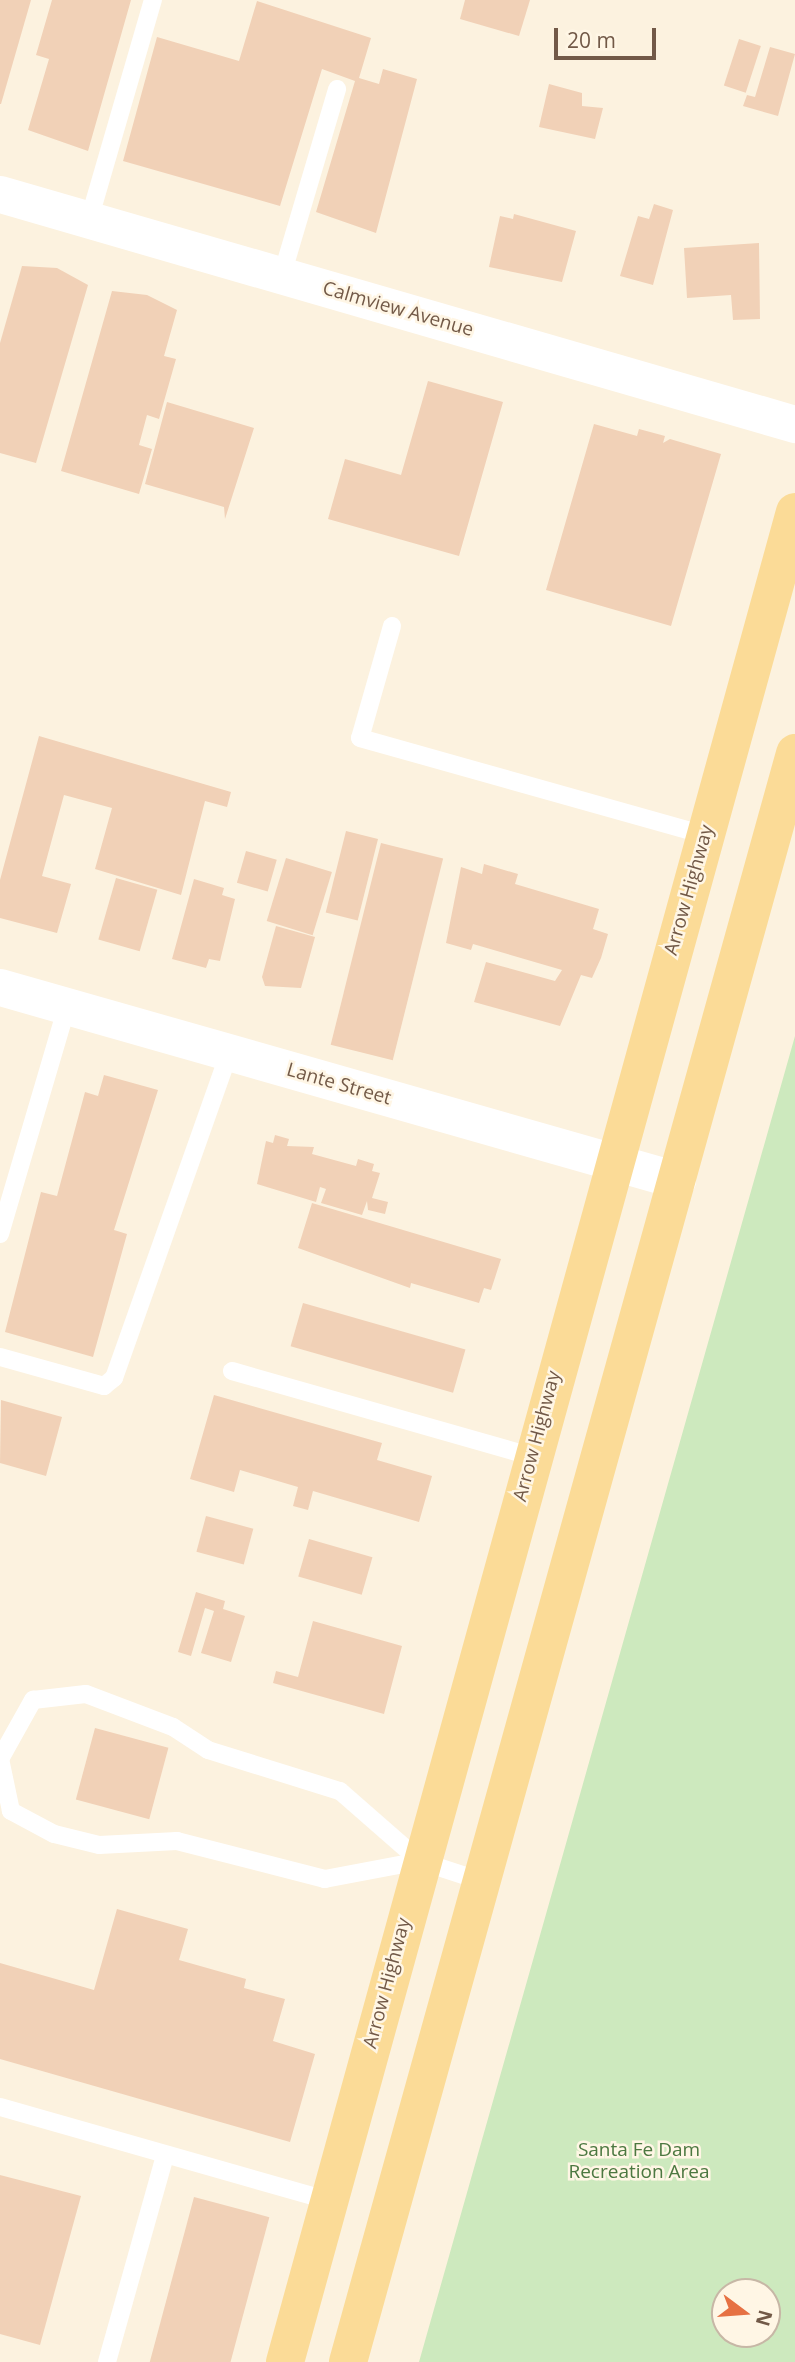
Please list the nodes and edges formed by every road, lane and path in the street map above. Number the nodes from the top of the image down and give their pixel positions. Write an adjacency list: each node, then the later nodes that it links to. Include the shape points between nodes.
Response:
1 (153, 0): 4 (lane)
2 (337, 89): 5 (lane)
3 (0, 194): 4 (street, Calmview Avenue)
4 (89, 220): 5 (street, Calmview Avenue)
5 (282, 275): 6 (street, Calmview Avenue)
6 (795, 424)
7 (795, 512): 10 (main road, Arrow Highway)
8 (392, 626): 10 (lane, via 360,738)
9 (795, 753): 15 (main road)
10 (704, 835): 14 (main road, Arrow Highway)
11 (0, 987): 12 (street, Lante Street)
12 (68, 1007): 13 (street, Lante Street); 16 (lane)
13 (229, 1053): 14 (street, Lante Street); 17 (lane, via 114,1378 104,1386)
14 (613, 1162): 15 (street, Lante Street); 19 (main road, Arrow Highway)
15 (677, 1180): 21 (main road)
16 (0, 1234)
17 (0, 1357)
18 (232, 1371): 19 (lane)
19 (531, 1456): 20 (main road, Arrow Highway)
20 (420, 1861): 20 (lane, via 326,1879 177,1840 99,1845 54,1834 11,1811 0,1759 33,1700 86,1695 173,1727 208,1750 340,1791); 21 (lane); 24 (main road, Arrow Highway)
21 (478, 1880): 27 (main road)
22 (0, 2107): 23 (lane)
23 (165, 2155): 24 (lane); 25 (lane)
24 (329, 2202): 26 (main road, Arrow Highway)
25 (107, 2362)
26 (285, 2362)
27 (348, 2362)

